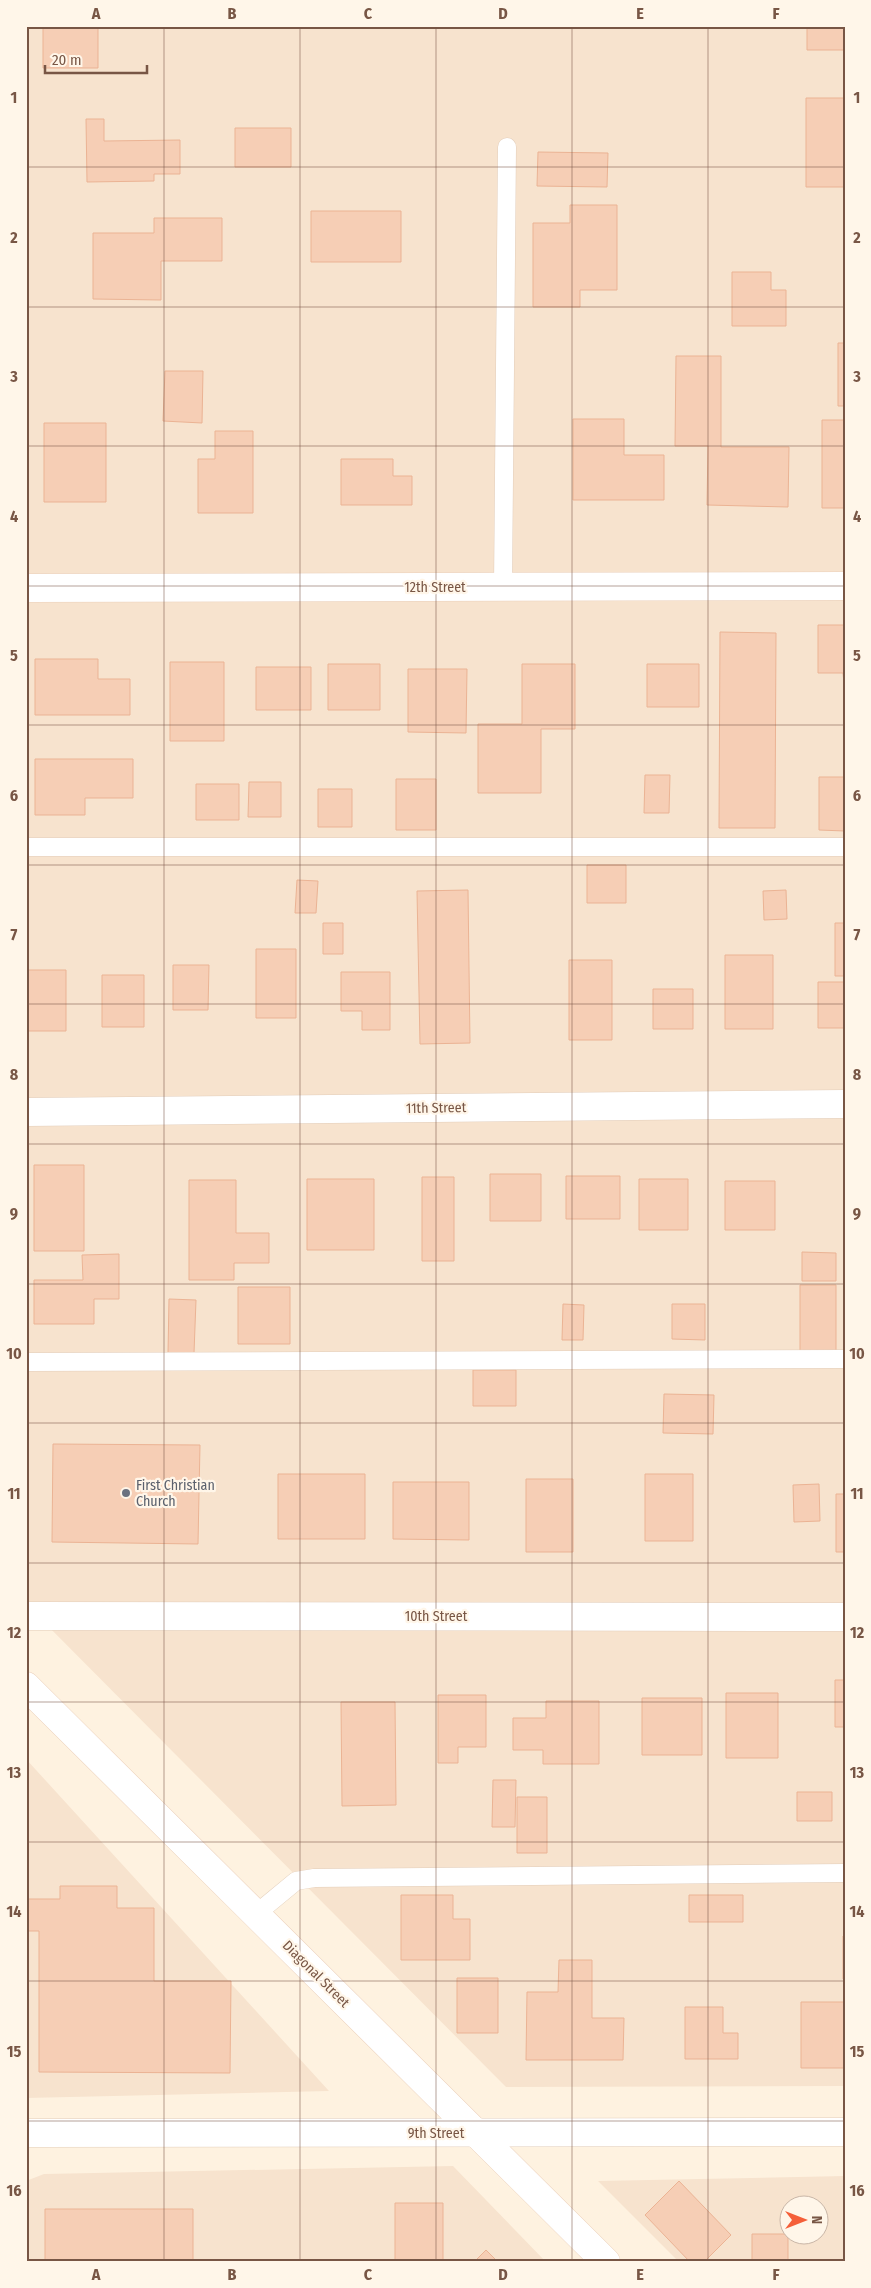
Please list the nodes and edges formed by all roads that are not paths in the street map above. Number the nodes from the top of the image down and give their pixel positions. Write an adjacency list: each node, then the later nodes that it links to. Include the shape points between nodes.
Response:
1 (507, 146): 3 (lane)
2 (845, 586): 3 (street, 12th Street)
3 (503, 587): 4 (street, 12th Street)
4 (26, 588)
5 (26, 847): 6 (lane)
6 (845, 847)
7 (845, 1104): 8 (street, 11th Street)
8 (26, 1112)
9 (845, 1359): 10 (lane)
10 (26, 1362)
11 (26, 1616): 12 (street, 10th Street)
12 (845, 1617)
13 (26, 1686): 15 (street, Diagonal Street)
14 (845, 1873): 15 (lane, via 314,1878 296,1881)
15 (256, 1914): 18 (street, Diagonal Street)
16 (845, 2132): 18 (street, 9th Street)
17 (26, 2133): 18 (street, 9th Street)
18 (476, 2133): 19 (street, Diagonal Street)
19 (606, 2262)

